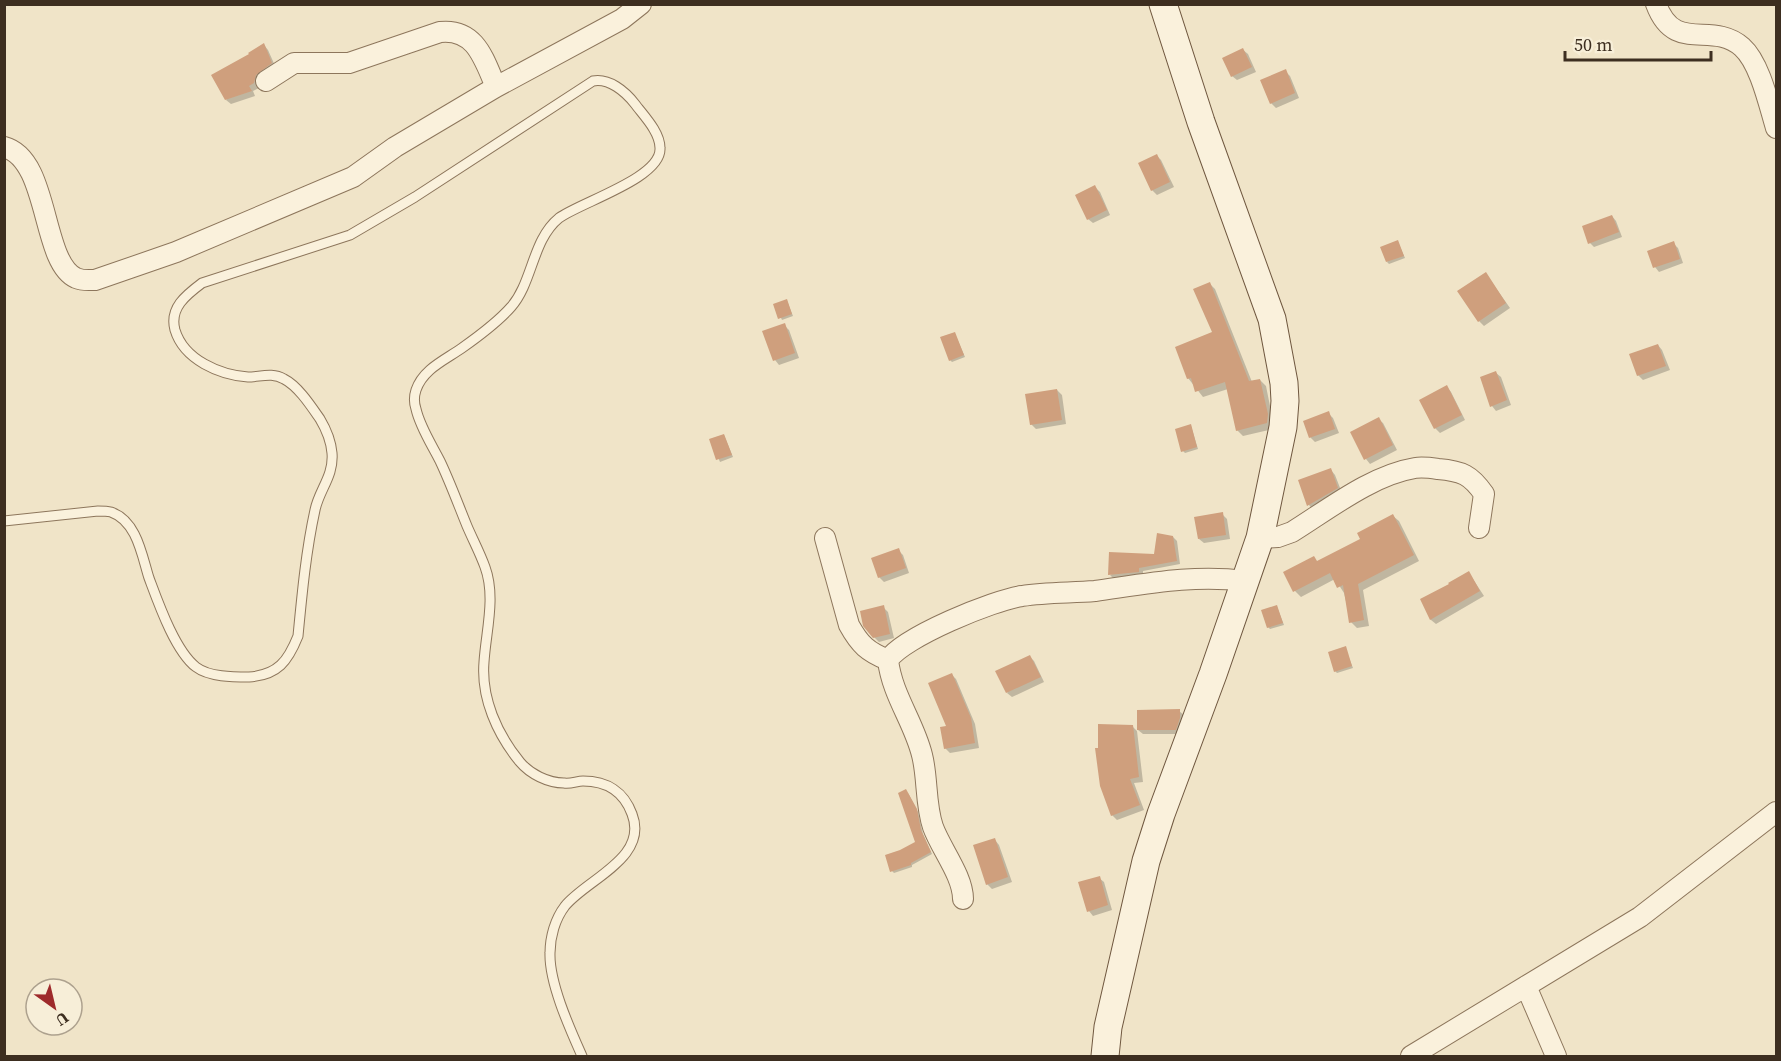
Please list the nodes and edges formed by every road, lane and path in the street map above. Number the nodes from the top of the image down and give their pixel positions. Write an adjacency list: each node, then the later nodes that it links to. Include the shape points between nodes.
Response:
1 (641, 4): 5 (street, via 622,19)
2 (1163, 4): 11 (main road, via 1272,319 1280,357 1284,383 1282,427)
3 (1656, 4): 6 (street, via 1675,32 1713,36 1734,41 1743,48 1762,83)
4 (266, 81): 5 (street, via 294,63 349,63 450,31 466,36 481,52)
5 (496, 87): 7 (street, via 395,147 353,177 176,252 95,280 76,278 65,268 30,169 18,154)
6 (1776, 128)
7 (4, 147)
8 (4, 521): 17 (lane, via 111,512 130,528 138,542 166,619 195,666 240,677 264,676 275,671 291,654 298,636 316,507 331,471 328,436 316,414 284,378 220,371 191,354 173,325 179,304 202,283 350,235 593,81 612,84 632,100 657,136 661,149 658,159 637,178 560,218 545,236 521,294 510,308 487,330 426,373 414,397 419,419 486,570 490,591 483,664 486,696 503,739 522,765 537,776 564,783 584,781 612,786 632,814 634,837 627,852 572,899 553,930 549,955 553,973)
9 (1479, 528): 11 (street, via 1484,494 1475,481 1466,474 1418,467 1375,482 1292,532)
10 (825, 538): 13 (street, via 849,625 871,653)
11 (1260, 538): 12 (main road)
12 (1245, 581): 13 (street, via 1219,577 1157,581 1094,591 1021,596 974,610 906,645); 18 (main road, via 1146,861 1108,1027)
13 (888, 660): 15 (street, via 895,692 923,757 933,827 962,886)
14 (1776, 812): 16 (street, via 1640,917)
15 (963, 898)
16 (1526, 986): 19 (street); 20 (street)
17 (582, 1056)
18 (1105, 1056)
19 (1411, 1056)
20 (1556, 1056)

